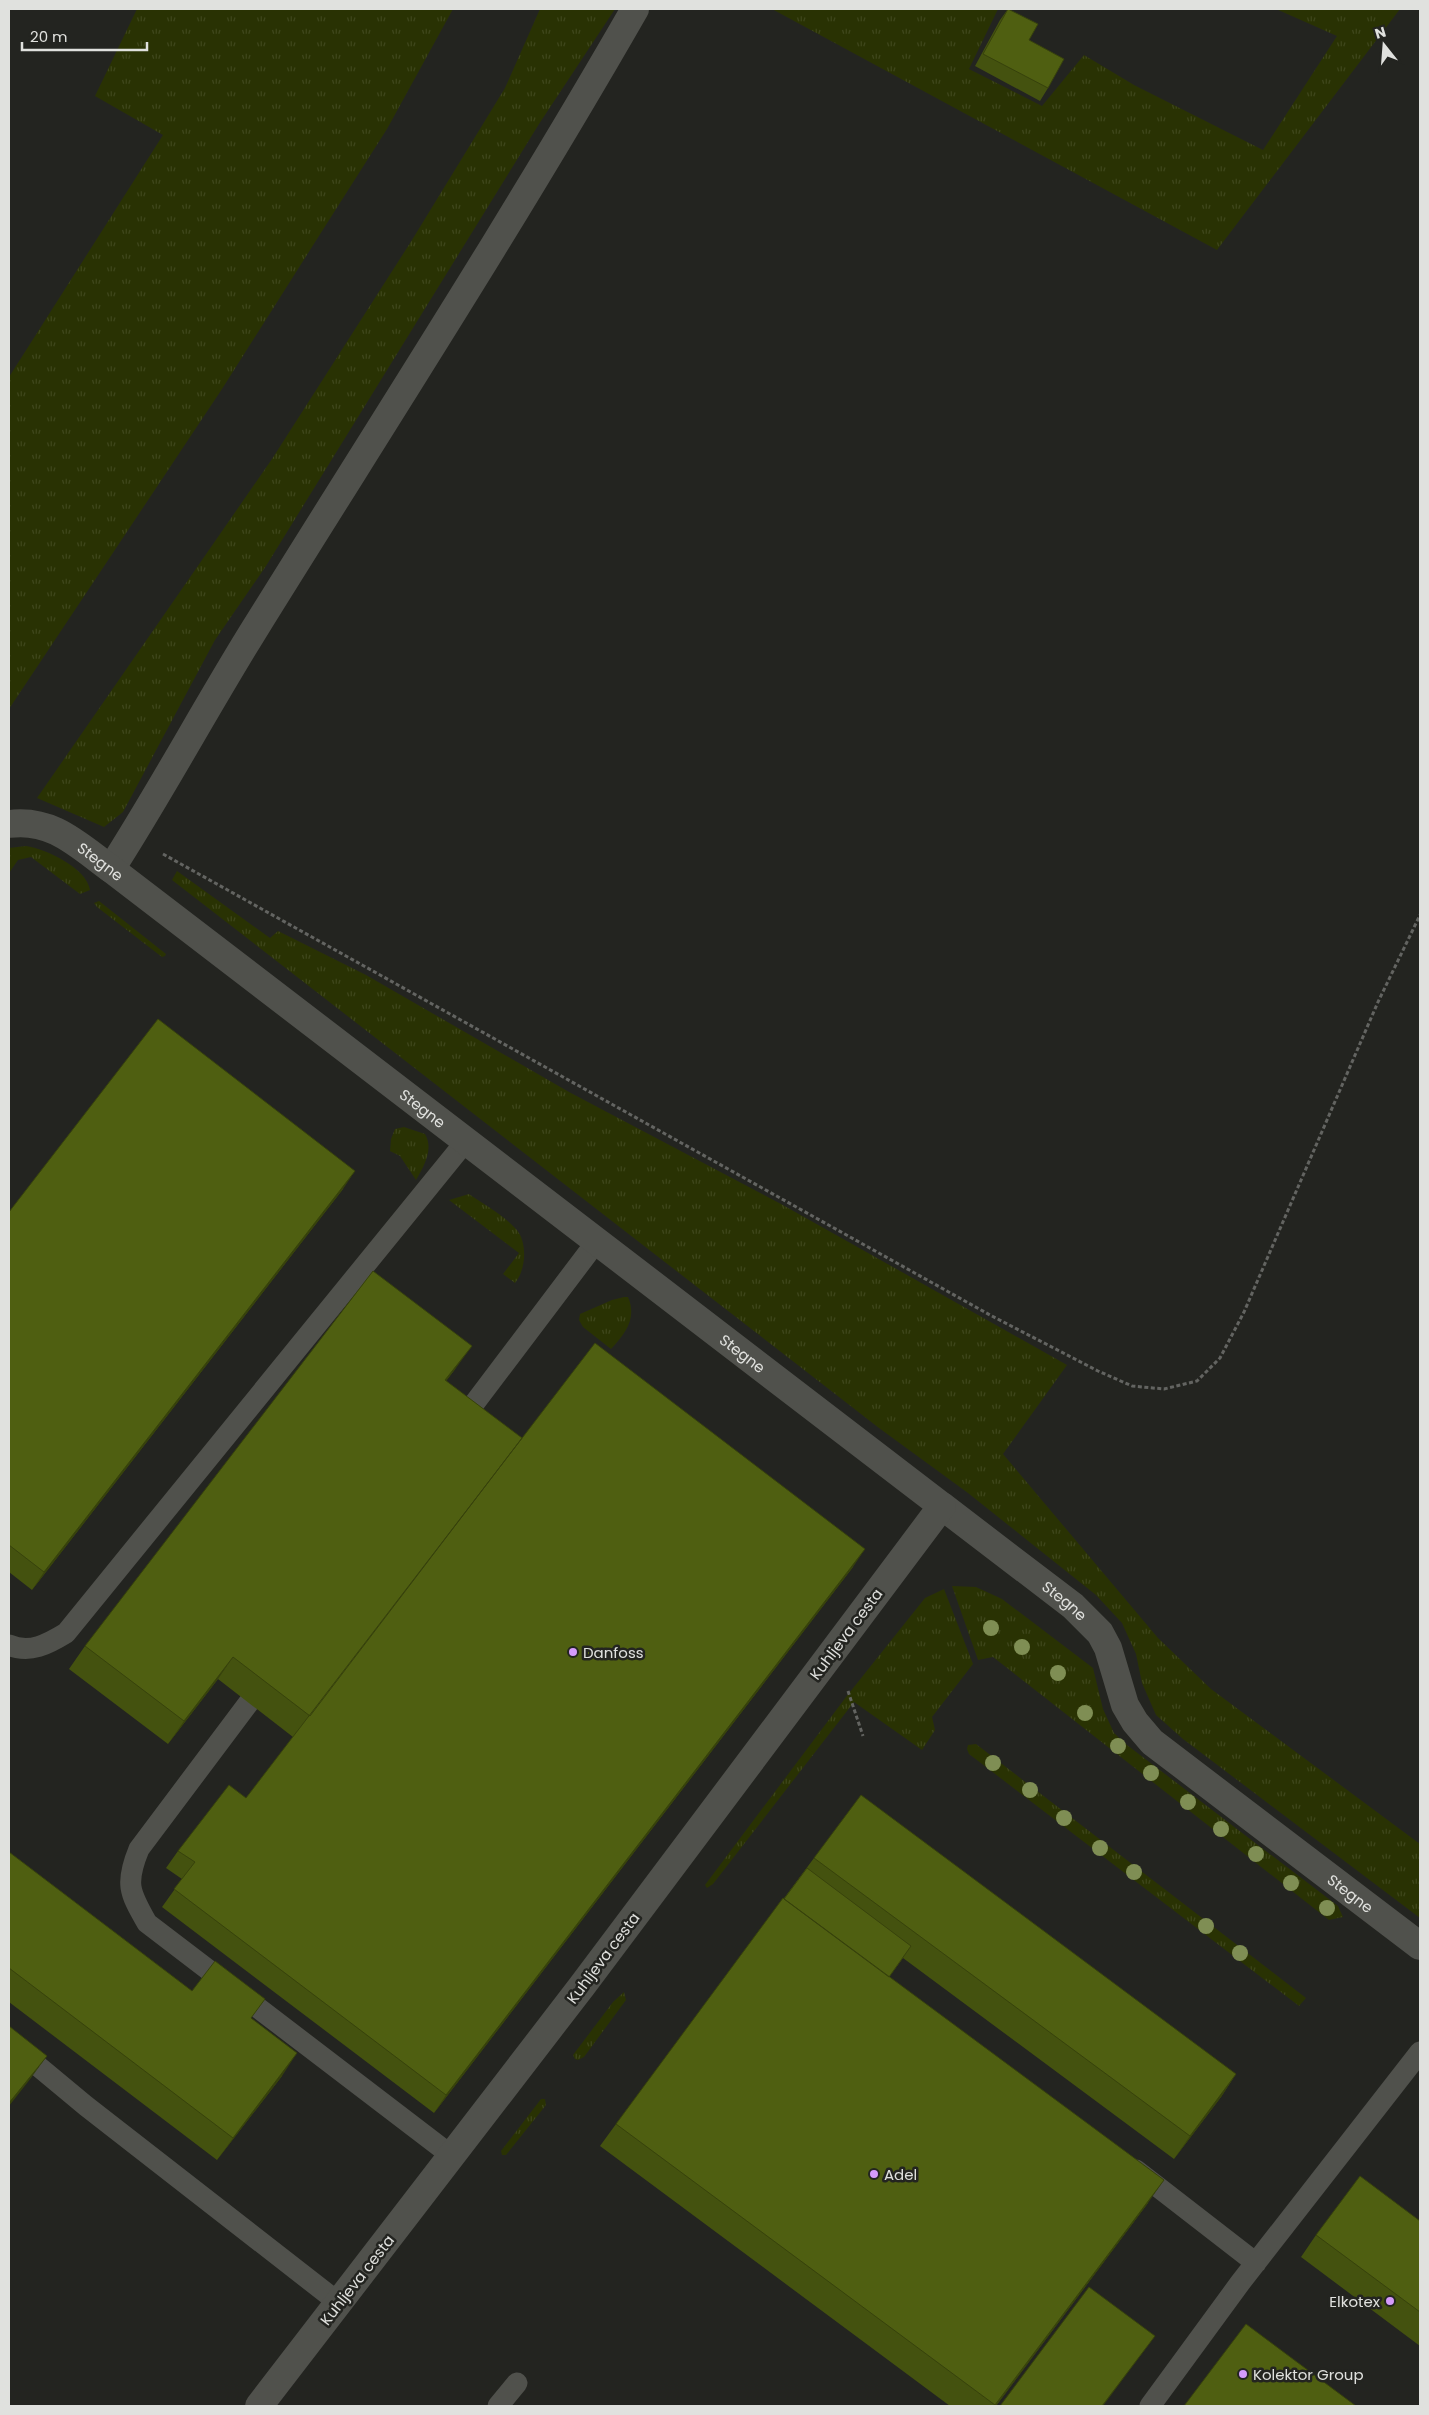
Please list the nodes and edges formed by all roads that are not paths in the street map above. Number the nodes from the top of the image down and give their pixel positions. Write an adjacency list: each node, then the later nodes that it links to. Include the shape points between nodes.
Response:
1 (635, 9): 3 (street, via 566,129 223,679)
2 (9, 824): 3 (street, Stegne, via 48,826)
3 (111, 869): 4 (street, Stegne)
4 (466, 1141): 5 (street, Stegne); 8 (lane, via 66,1633 44,1646 20,1650)
5 (596, 1241): 6 (lane); 7 (street, Stegne)
6 (444, 1444)
7 (942, 1506): 10 (street, Stegne, via 1073,1606 1100,1633 1108,1648 1125,1704 1152,1742); 13 (street, Kuhljeva cesta)
8 (9, 1645)
9 (276, 1666): 13 (lane, via 139,1849 130,1871 132,1896 147,1923)
10 (1420, 1946)
11 (9, 2042): 16 (lane)
12 (1420, 2052): 15 (lane)
13 (452, 2156): 16 (street, Kuhljeva cesta)
14 (1123, 2160): 15 (lane)
15 (1256, 2263): 20 (lane)
16 (339, 2303): 18 (street, Kuhljeva cesta)
17 (517, 2383): 19 (lane)
18 (259, 2406)
19 (498, 2406)
20 (1150, 2406)

